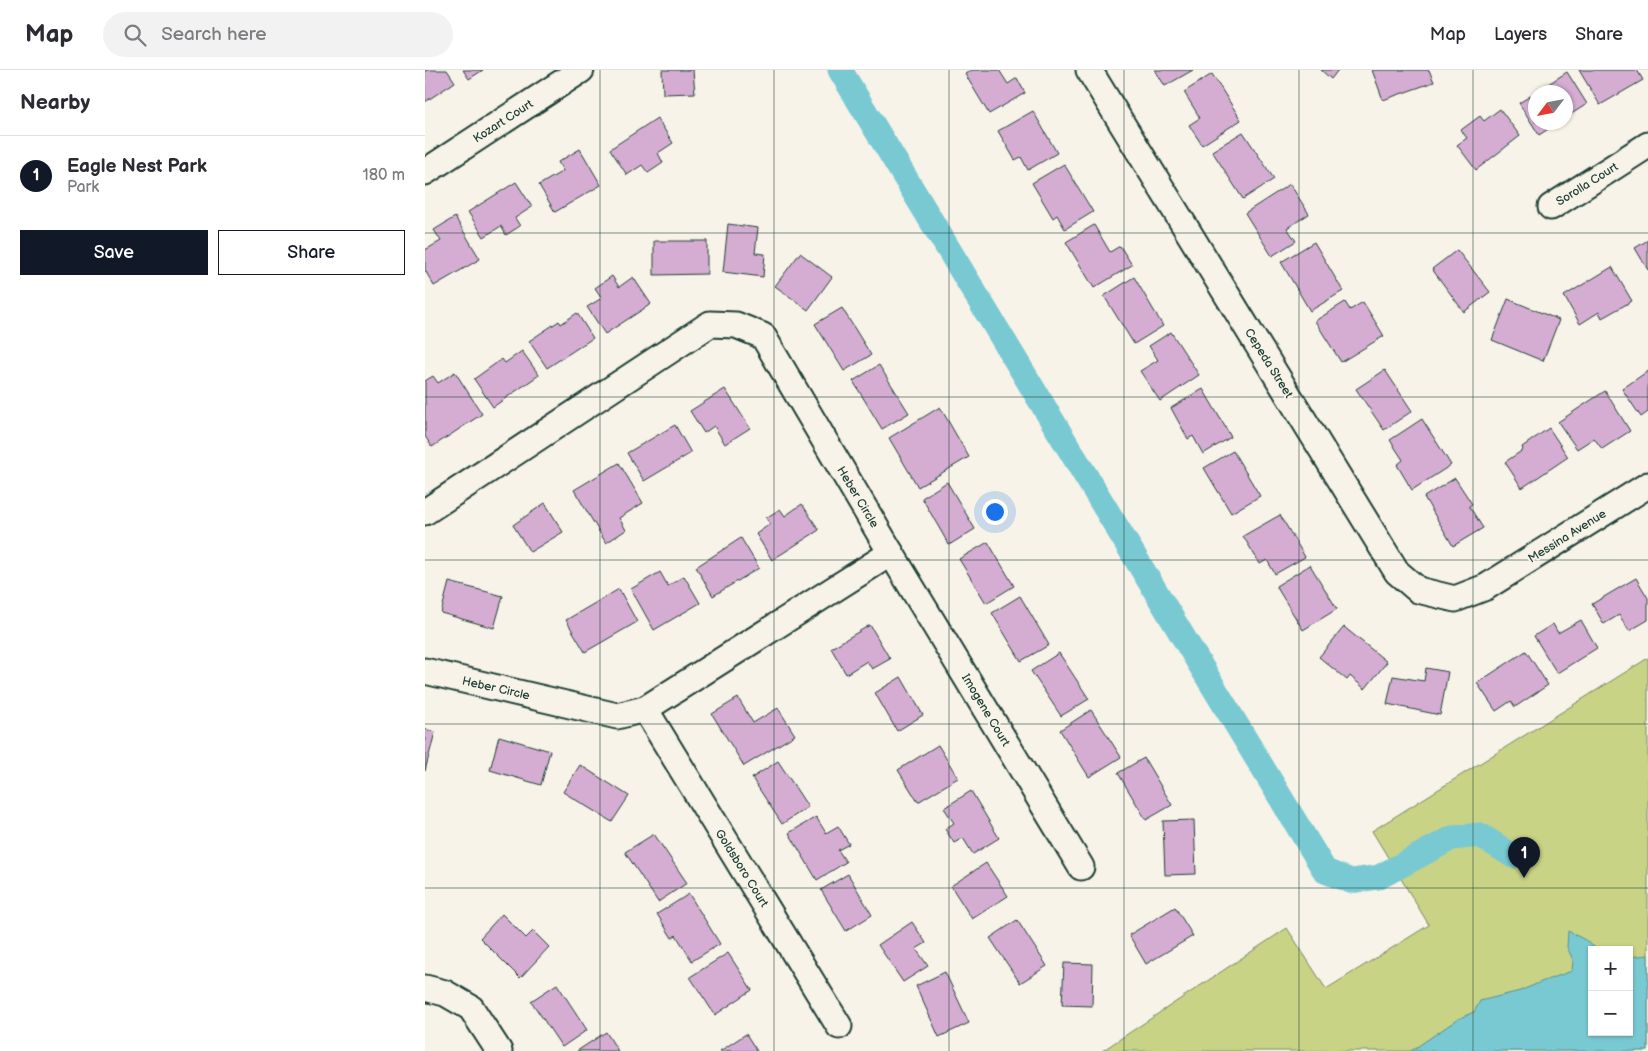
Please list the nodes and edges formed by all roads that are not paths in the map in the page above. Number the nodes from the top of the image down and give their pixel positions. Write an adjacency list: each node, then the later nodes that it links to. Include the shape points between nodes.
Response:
1 (581, 70): 4 (street, Kozart Court)
2 (1089, 70): 9 (street, Cepeda Street, via 1397,572 1418,590 1455,599)
3 (1648, 145): 5 (street, Sorolla Court)
4 (425, 172)
5 (1551, 207)
6 (1648, 485): 9 (street, Messina Avenue)
7 (425, 512): 8 (street, Heber Circle, via 710,324 736,326 763,336)
8 (891, 553): 11 (street, Heber Circle); 12 (street, Imogene Court)
9 (1486, 587)
10 (425, 671): 11 (street, Heber Circle, via 617,716)
11 (645, 709): 14 (street, Goldsboro Court)
12 (1081, 867)
13 (425, 988): 15 (street, via 445,992 471,1008)
14 (839, 1026)
15 (499, 1051)

